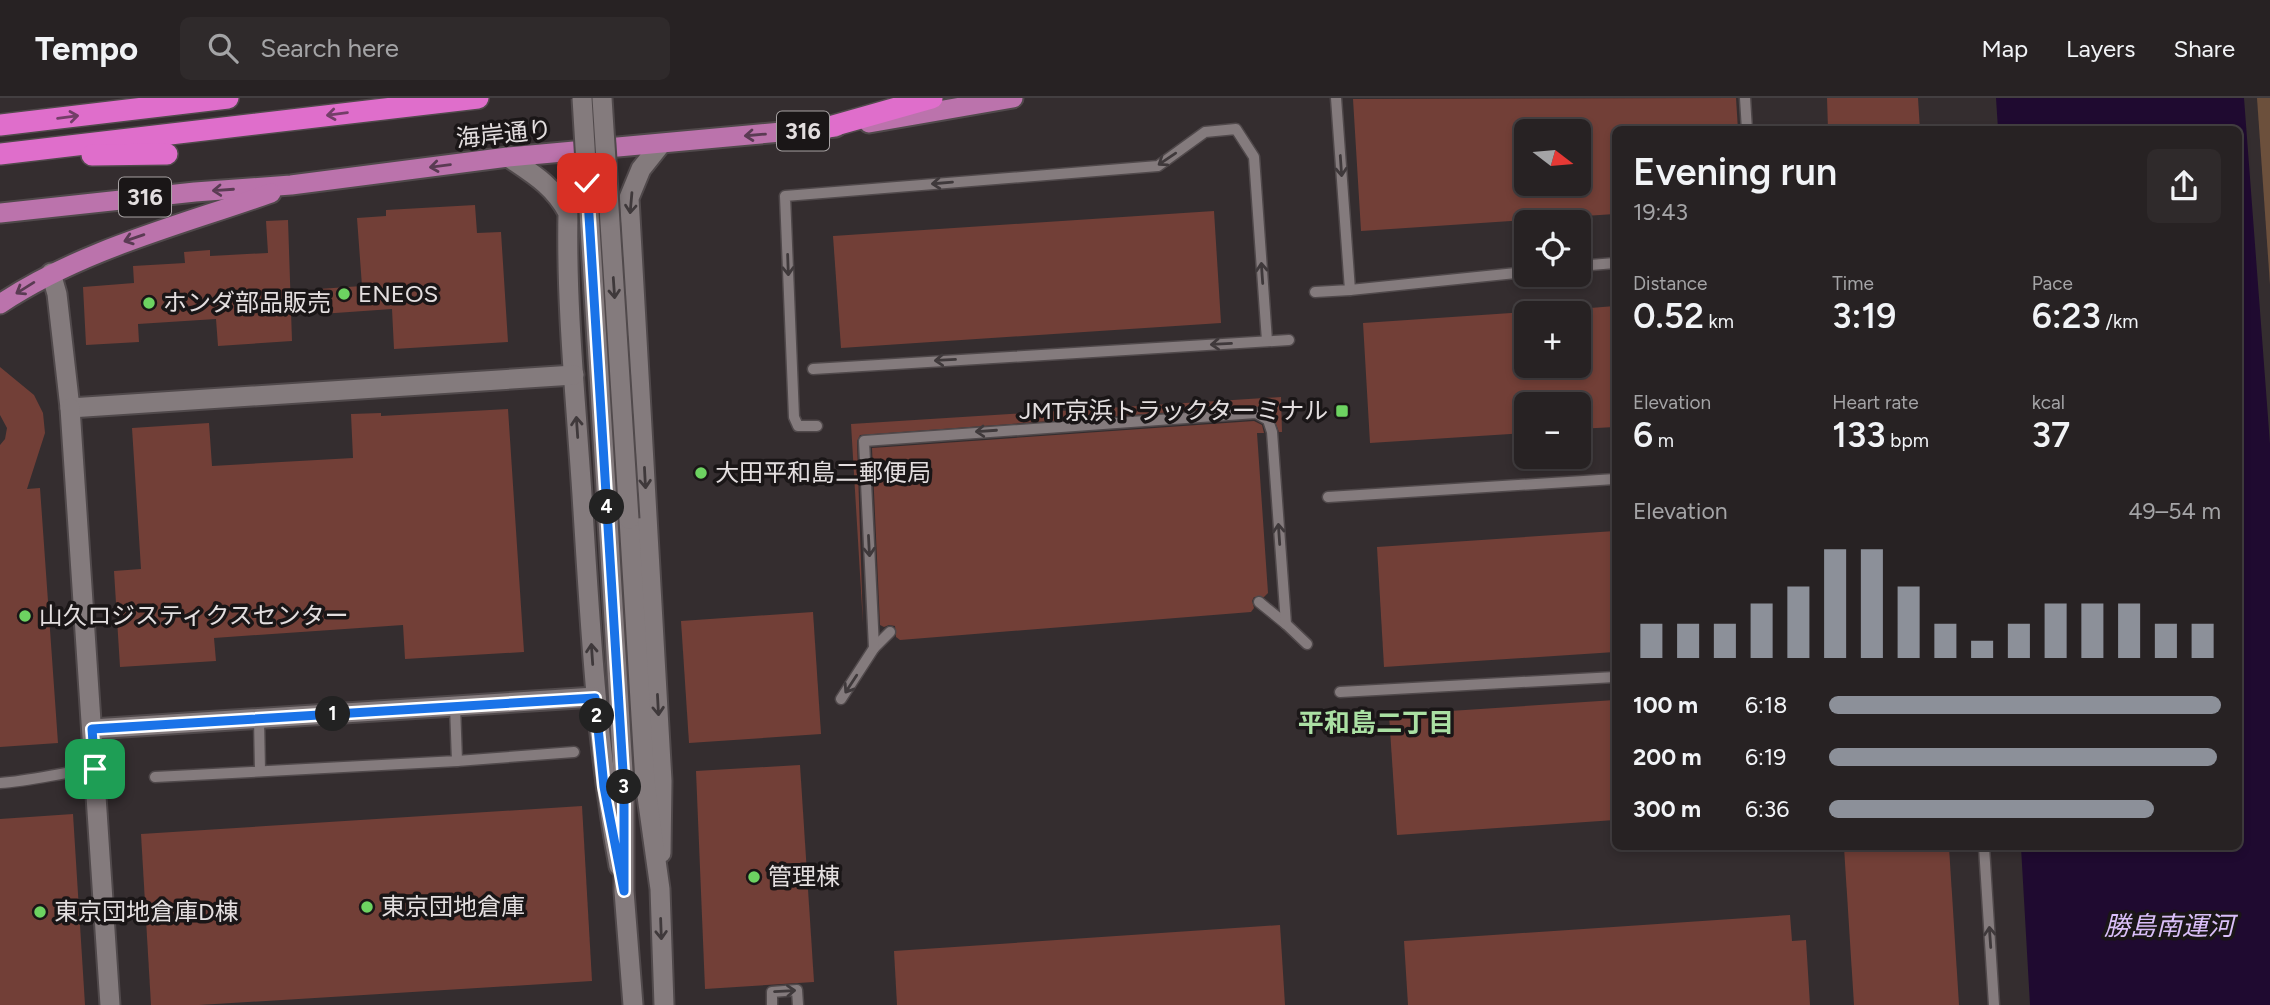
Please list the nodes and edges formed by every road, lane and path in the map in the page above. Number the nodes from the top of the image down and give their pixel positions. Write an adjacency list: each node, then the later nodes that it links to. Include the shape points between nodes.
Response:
1 (228, 98): 9 (highway, one-way to 1)
2 (478, 98): 14 (highway, one-way to 14)
3 (582, 98): 53 (street, bridge, via 624,788)
4 (603, 98): 52 (street, one-way to 52, bridge, via 645,782)
5 (932, 98): 11 (highway)
6 (1013, 98): 11 (main road, 海岸通り / 316)
7 (1336, 98): 22 (lane, one-way to 22)
8 (1745, 98): 10 (lane)
9 (0, 125)
10 (1747, 126)
11 (822, 129): 12 (main road, 海岸通り / 316, one-way to 12)
12 (661, 144): 15 (main road, 海岸通り / 316); 52 (street, one-way to 52, via 641,169 629,198 662,781)
13 (167, 154): 14 (highway)
14 (0, 155)
15 (508, 157): 16 (main road, 海岸通り / 316, one-way to 16); 28 (street, via 548,184 568,214)
16 (291, 185): 17 (main road, 海岸通り / 316, one-way to 17); 20 (main road, one-way to 20, via 126,241)
17 (0, 214)
18 (1612, 262): 19 (lane)
19 (1591, 265)
20 (51, 273): 24 (main road, one-way to 24); 29 (street)
21 (1514, 273): 22 (lane)
22 (1350, 290): 23 (lane)
23 (1315, 292)
24 (0, 304)
25 (1289, 340): 26 (lane)
26 (1267, 341): 27 (lane, one-way to 27); 30 (lane, one-way to 30, via 1254,157 1236,129 1205,132 1158,166 785,196 794,417 803,428)
27 (813, 369)
28 (574, 375): 29 (street); 40 (street, one-way to 28)
29 (70, 408): 44 (street)
30 (817, 426)
31 (1612, 479): 32 (lane)
32 (1328, 497)
33 (1259, 602): 34 (lane)
34 (1286, 624): 36 (lane); 37 (lane, one-way to 37, via 1272,432 1268,420 1256,413 864,441)
35 (890, 632): 37 (lane)
36 (1307, 644)
37 (874, 648): 41 (lane, one-way to 41)
38 (1612, 677): 39 (lane)
39 (1340, 692)
40 (595, 698): 42 (street); 53 (street, via 604,787)
41 (841, 699)
42 (455, 706): 43 (street); 46 (lane)
43 (259, 719): 44 (street); 48 (lane)
44 (92, 729): 47 (street)
45 (574, 751): 46 (lane)
46 (457, 761): 48 (lane)
47 (95, 769): 50 (lane); 54 (street)
48 (260, 771): 49 (lane)
49 (155, 777)
50 (0, 783)
51 (1984, 850): 59 (lane, one-way to 51)
52 (660, 889): 56 (street, one-way to 56)
53 (624, 891): 55 (street)
54 (110, 1005)
55 (633, 1005)
56 (664, 1005)
57 (772, 1005): 58 (lane, one-way to 58, via 772,992 797,990)
58 (798, 1005)
59 (1994, 1005)

